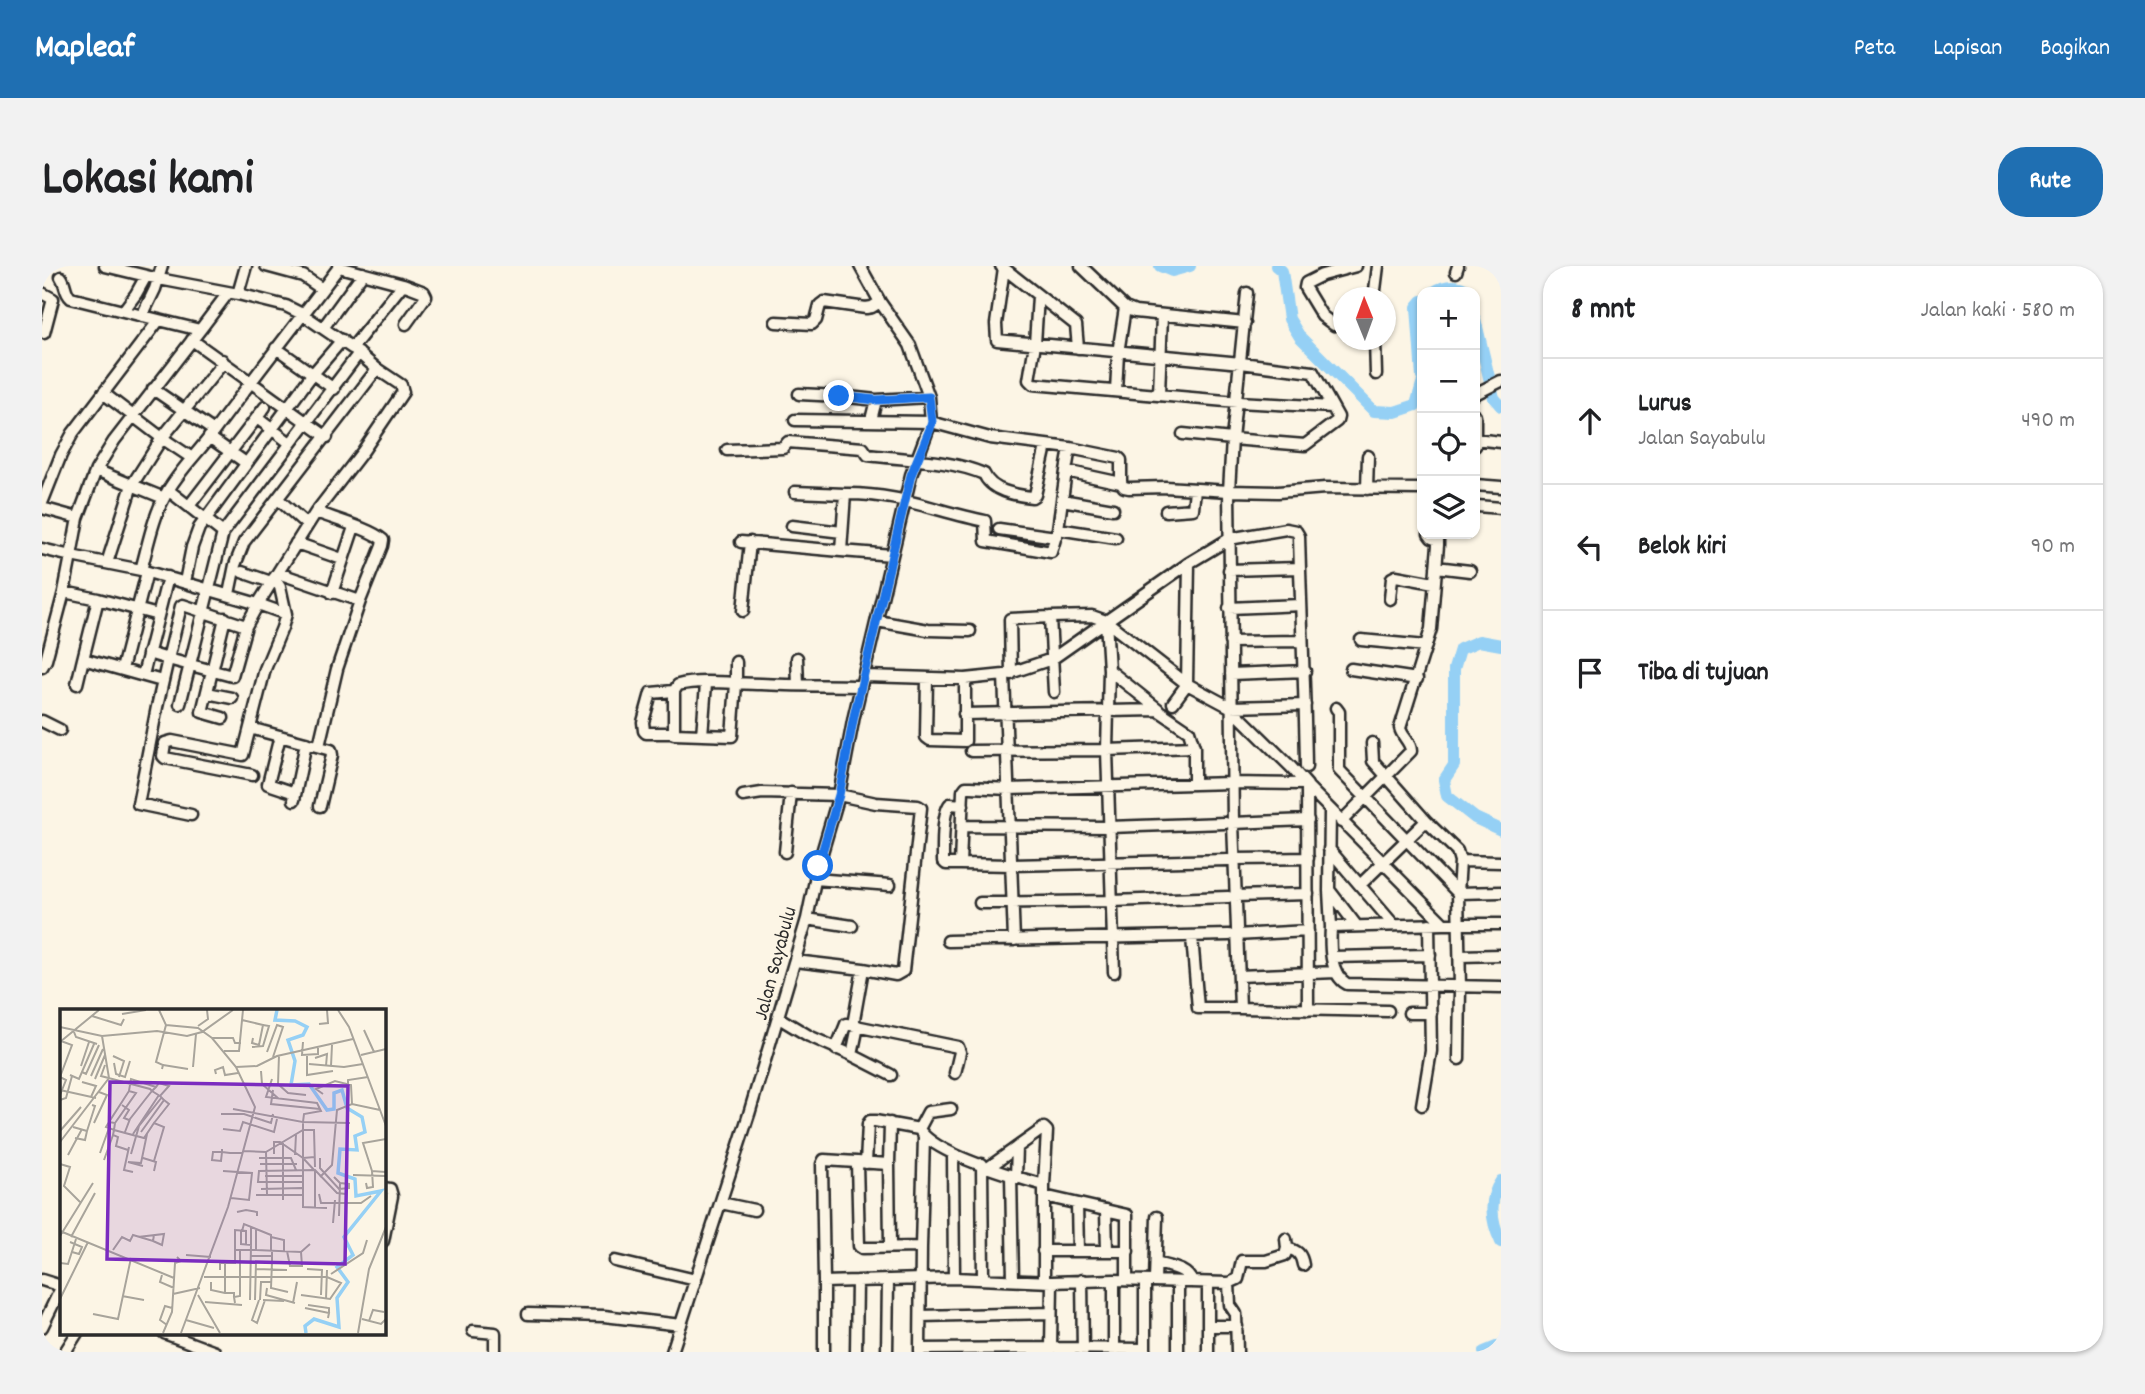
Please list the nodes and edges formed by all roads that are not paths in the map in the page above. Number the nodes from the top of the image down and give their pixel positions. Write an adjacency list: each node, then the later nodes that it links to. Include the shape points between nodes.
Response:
1 (105, 266): 11 (street)
2 (162, 266): 16 (street)
3 (246, 266): 21 (street)
4 (266, 266): 12 (street)
5 (860, 266): 24 (street)
6 (1081, 266): 25 (street)
7 (1356, 266): 34 (street, via 1306,283 1322,316)
8 (1378, 266): 18 (street)
9 (340, 267): 13 (street); 19 (street)
10 (1003, 267): 23 (street); 40 (street, via 997,340)
11 (124, 268): 15 (street)
12 (300, 270): 19 (street)
13 (363, 273): 17 (street); 35 (street)
14 (61, 277): 26 (street, via 71,298)
15 (144, 281): 16 (street); 26 (street)
16 (157, 284): 21 (street); 28 (street)
17 (403, 284): 33 (street, via 426,296); 44 (street)
18 (1375, 287)
19 (322, 289): 27 (street)
20 (42, 293): 37 (street, via 53,299)
21 (233, 293): 27 (street); 36 (street)
22 (1247, 293): 32 (street)
23 (1038, 296): 40 (street); 42 (street, via 1076,325)
24 (880, 302): 31 (street, via 872,307 824,302 812,324); 61 (street, via 910,345)
25 (1125, 308): 29 (street); 45 (street)
26 (125, 311): 28 (street)
27 (302, 314): 35 (street); 41 (street)
28 (141, 315): 30 (street)
29 (1162, 315): 32 (street); 46 (street)
30 (159, 320): 36 (street); 58 (street)
31 (776, 322)
32 (1245, 323): 48 (street)
33 (406, 324)
34 (1333, 324)
35 (323, 328): 39 (street)
36 (200, 330): 38 (street)
37 (44, 333)
38 (192, 340): 47 (street); 54 (street)
39 (342, 341): 44 (street); 50 (street)
40 (1035, 344): 42 (street); 56 (street, via 1029,380 1033,384)
41 (276, 348): 50 (street); 52 (street)
42 (1078, 348): 45 (street)
43 (1375, 350): 51 (street)
44 (356, 351): 49 (street); 55 (street)
45 (1118, 353): 46 (street); 56 (street)
46 (1160, 356): 48 (street); 60 (street)
47 (222, 360): 52 (street); 67 (street)
48 (1241, 363): 63 (street); 65 (street, via 1311,371)
49 (377, 369): 77 (street); 113 (street, via 401,385 403,392)
50 (313, 374): 55 (street); 66 (street)
51 (1376, 374)
52 (250, 381): 66 (street); 75 (street)
53 (1501, 381): 57 (street)
54 (153, 389): 67 (street); 68 (street)
55 (334, 389): 72 (street)
56 (1116, 391): 60 (street)
57 (1480, 392)
58 (103, 393): 68 (street); 107 (street, via 61,455)
59 (799, 394): 62 (street)
60 (1160, 394): 63 (street)
61 (929, 397): 62 (street); 73 (street)
62 (876, 400): 71 (street)
63 (1237, 402): 65 (street); 79 (street)
64 (265, 407): 69 (street)
65 (1332, 407): 79 (street, via 1338,421 1305,445)
66 (287, 408): 72 (street); 74 (street)
67 (184, 411): 75 (street); 78 (street)
68 (133, 416): 78 (street); 91 (street)
69 (257, 418): 74 (street); 86 (street)
70 (795, 420): 71 (street)
71 (871, 421): 73 (street)
72 (306, 422): 77 (street); 82 (street)
73 (932, 422): 83 (street, via 990,438); 89 (street, Jalan Sayabulu)
74 (272, 429): 82 (street); 90 (street)
75 (211, 434): 86 (street); 88 (street)
76 (1183, 435): 79 (street)
77 (327, 436): 104 (street)
78 (162, 438): 88 (street); 94 (street)
79 (1232, 439): 100 (street)
80 (1480, 440): 81 (street)
81 (1501, 442)
82 (290, 443): 121 (street)
83 (1046, 446): 84 (street); 89 (street, via 1032,497 992,484 982,472)
84 (1070, 449): 92 (street); 93 (street, via 1119,457)
85 (727, 450): 89 (street, via 810,443 863,448 868,455)
86 (230, 452): 90 (street); 108 (street)
87 (1368, 456): 98 (street)
88 (192, 458): 102 (street)
89 (915, 461): 105 (street, Jalan Sayabulu)
90 (246, 463): 115 (street)
91 (96, 470): 94 (street); 114 (street)
92 (1066, 471): 93 (street); 106 (street)
93 (1121, 483): 97 (street, via 1129,488)
94 (131, 485): 102 (street); 132 (street)
95 (1480, 485): 96 (street)
96 (1501, 487)
97 (1195, 489): 100 (street); 112 (street, via 1193,509)
98 (1367, 489): 99 (street); 100 (street)
99 (1417, 489)
100 (1229, 491): 124 (street)
101 (795, 492): 103 (street)
102 (166, 494): 108 (street); 137 (street, via 155,519)
103 (845, 494): 105 (street); 120 (street)
104 (278, 499): 116 (street); 147 (street, via 244,542)
105 (905, 500): 122 (street, via 985,521 987,542 1049,553); 129 (street, Jalan Sayabulu)
106 (1062, 500): 111 (street); 122 (street)
107 (42, 505): 114 (street)
108 (189, 506): 115 (street)
109 (1480, 506): 110 (street)
110 (1501, 508)
111 (1113, 509)
112 (1166, 511)
113 (316, 512): 116 (street); 118 (street)
114 (78, 518): 130 (street)
115 (205, 519): 121 (street); 142 (street, via 192,547)
116 (307, 525): 126 (street)
117 (792, 526): 120 (street)
118 (354, 527): 131 (street); 150 (street, via 383,540)
119 (999, 529): 122 (street)
120 (842, 531): 128 (street)
121 (223, 533): 144 (street)
122 (1057, 533): 123 (street)
123 (1116, 538)
124 (1229, 539): 133 (street); 135 (street, via 1296,531); 136 (street)
125 (1435, 539): 134 (street)
126 (296, 543): 131 (street); 141 (street)
127 (42, 549): 130 (street)
128 (841, 551): 129 (street); 155 (street, via 746,542)
129 (892, 555): 161 (street, Jalan Sayabulu)
130 (71, 556): 132 (street); 145 (street)
131 (342, 559): 146 (street)
132 (107, 563): 137 (street)
133 (1189, 563): 162 (street); 193 (street)
134 (1436, 567): 138 (street); 143 (street)
135 (1300, 568): 136 (street); 152 (street)
136 (1229, 570): 153 (street)
137 (144, 571): 140 (street); 154 (street)
138 (1470, 571)
139 (242, 572): 141 (street)
140 (168, 577): 142 (street); 158 (street)
141 (274, 578): 146 (street); 151 (street); 157 (street, via 281,587)
142 (185, 582): 144 (street)
143 (1434, 583): 149 (street, via 1396,576); 168 (street)
144 (209, 589): 147 (street); 156 (street)
145 (64, 592): 148 (street); 176 (street)
146 (332, 593): 150 (street)
147 (229, 594): 151 (street)
148 (98, 599): 154 (street); 171 (street)
149 (1390, 599)
150 (360, 601): 217 (street)
151 (258, 604): 157 (street); 163 (street)
152 (1301, 605): 153 (street); 165 (street)
153 (1229, 608): 167 (street)
154 (137, 609): 158 (street); 177 (street)
155 (743, 611)
156 (204, 612): 160 (street); 172 (street, via 181,606); 175 (street)
157 (286, 614): 210 (street)
158 (158, 615): 169 (street)
159 (1051, 617): 162 (street, via 1092,615); 173 (street); 184 (street, via 1010,619)
160 (225, 618): 163 (street); 180 (street)
161 (877, 621): 164 (street); 189 (street, Jalan Sayabulu)
162 (1106, 621): 173 (street); 179 (street); 193 (street)
163 (246, 626): 180 (street, via 232,676)
164 (970, 631)
165 (1302, 640): 167 (street); 181 (street)
166 (1361, 640): 168 (street)
167 (1230, 642): 182 (street)
168 (1426, 646): 187 (street)
169 (148, 653): 172 (street); 183 (street)
170 (797, 658): 194 (street)
171 (83, 659): 177 (street); 190 (street)
172 (168, 659): 175 (street); 188 (street)
173 (1052, 659): 184 (street); 196 (street)
174 (736, 662): 192 (street)
175 (190, 666): 180 (street); 200 (street)
176 (42, 667)
177 (122, 668): 183 (street)
178 (1351, 669): 187 (street)
179 (1109, 670): 204 (street); 205 (street)
180 (213, 671): 197 (street)
181 (1305, 671): 182 (street); 201 (street)
182 (1231, 674): 202 (street)
183 (143, 675): 188 (street)
184 (1008, 675): 186 (street); 206 (street)
185 (927, 678): 186 (street); 189 (street); 207 (street, via 928,739 964,741)
186 (965, 679): 207 (street)
187 (1417, 679): 226 (street, via 1400,728 1412,748)
188 (162, 681): 239 (street, via 138,804)
189 (863, 681): 194 (street); 233 (street, Jalan Sayabulu)
190 (77, 684)
191 (705, 684): 192 (street); 195 (street, via 678,685); 214 (street)
192 (736, 684): 194 (street); 214 (street, via 732,736)
193 (1186, 684): 199 (street); 202 (street)
194 (798, 685)
195 (674, 691): 212 (street); 212 (street, via 651,693 643,722 646,733)
196 (1054, 691)
197 (207, 693): 198 (street); 208 (street, via 202,712)
198 (232, 698)
199 (1173, 703)
200 (180, 704)
201 (1305, 705): 202 (street); 224 (street)
202 (1230, 707): 227 (street); 229 (street)
203 (1336, 708): 235 (street, via 1339,770)
204 (1108, 710): 205 (street); 206 (street); 220 (street)
205 (1158, 710): 219 (street, via 1188,729)
206 (1007, 713): 207 (street); 222 (street)
207 (964, 715)
208 (223, 718)
209 (42, 721): 211 (street)
210 (250, 728): 213 (street); 218 (street, via 248,756)
211 (60, 730)
212 (673, 733): 214 (street)
213 (280, 736): 215 (street); 215 (street, via 268,784 295,797)
214 (702, 736)
215 (306, 743): 217 (street)
216 (1372, 743): 226 (street, via 1373,761)
217 (319, 746): 237 (street, via 332,755)
218 (203, 747): 223 (street); 223 (street, via 172,741 164,747 165,758)
219 (1194, 747): 220 (street); 228 (street)
220 (1107, 750): 222 (street); 230 (street)
221 (971, 751): 222 (street)
222 (1007, 751): 231 (street)
223 (200, 764): 225 (street)
224 (1306, 767)
225 (252, 775)
226 (1387, 777): 235 (street); 241 (street)
227 (1232, 783): 228 (street); 229 (street); 243 (street)
228 (1194, 785): 230 (street)
229 (1307, 785): 238 (street); 240 (street)
230 (1109, 787): 231 (street); 246 (street)
231 (1008, 789): 236 (street, via 966,788); 245 (street)
232 (791, 793): 233 (street); 234 (street); 249 (street)
233 (839, 795): 258 (street, Jalan Sayabulu); 289 (street, via 918,806 922,813 903,971 896,975)
234 (743, 796)
235 (1366, 798): 242 (street); 247 (street)
236 (963, 805): 244 (street); 256 (street, via 950,804 946,809 943,843 943,861)
237 (320, 806)
238 (1331, 811): 242 (street); 248 (street)
239 (191, 816)
240 (1308, 820): 243 (street); 250 (street)
241 (1426, 821): 247 (street); 252 (street, via 1457,851)
242 (1341, 822): 253 (street)
243 (1229, 823): 246 (street); 251 (street)
244 (962, 826): 245 (street); 256 (street)
245 (1010, 827): 246 (street); 257 (street)
246 (1109, 827): 255 (street)
247 (1408, 840): 253 (street); 263 (street)
248 (1329, 849): 260 (street); 261 (street)
249 (785, 852)
250 (1308, 858): 251 (street); 264 (street)
251 (1231, 859): 255 (street); 265 (street)
252 (1460, 861): 254 (street); 263 (street)
253 (1384, 862): 260 (street); 273 (street)
254 (1501, 862)
255 (1112, 863): 257 (street); 266 (street)
256 (960, 864): 257 (street)
257 (1012, 865): 267 (street)
258 (815, 879): 259 (street); 269 (street, Jalan Sayabulu)
259 (890, 884)
260 (1360, 885): 271 (street)
261 (1329, 891): 275 (street); 277 (street)
262 (1501, 892): 263 (street)
263 (1458, 893): 270 (street)
264 (1308, 894): 265 (street); 278 (street)
265 (1232, 896): 266 (street); 279 (street)
266 (1112, 901): 267 (street); 281 (street)
267 (1012, 902): 268 (street); 282 (street)
268 (980, 903)
269 (807, 919): 276 (street); 288 (street, Jalan Sayabulu)
270 (1459, 923): 273 (street); 274 (street); 286 (street)
271 (1393, 924): 272 (street); 275 (street)
272 (1429, 924): 273 (street); 284 (street)
273 (1444, 924)
274 (1501, 924)
275 (1356, 925): 277 (street)
276 (852, 926)
277 (1331, 927): 287 (street)
278 (1308, 931): 279 (street); 292 (street)
279 (1233, 935): 280 (street); 293 (street)
280 (1192, 937): 281 (street); 297 (street, via 1198,1008)
281 (1114, 938): 282 (street); 290 (street)
282 (1014, 940): 283 (street)
283 (948, 941)
284 (1430, 955): 287 (street); 294 (street)
285 (1501, 955): 286 (street)
286 (1460, 956): 295 (street)
287 (1332, 957): 291 (street)
288 (795, 961): 289 (street); 302 (street, Jalan Sayabulu)
289 (863, 969): 303 (street)
290 (1114, 972)
291 (1336, 972): 292 (street); 294 (street, via 1347,984)
292 (1308, 973): 293 (street); 298 (street)
293 (1239, 976): 297 (street)
294 (1430, 986): 295 (street); 301 (street)
295 (1460, 987): 296 (street); 306 (street)
296 (1501, 987)
297 (1240, 1008): 298 (street)
298 (1308, 1010): 299 (street)
299 (1388, 1011)
300 (1409, 1013): 301 (street)
301 (1431, 1013): 309 (street, via 1430,1062)
302 (779, 1018): 304 (street); 322 (street, Jalan Sayabulu)
303 (855, 1026): 304 (street, via 844,1025); 305 (street); 307 (street, via 958,1047)
304 (836, 1049): 305 (street)
305 (852, 1055): 308 (street)
306 (1459, 1059)
307 (955, 1073)
308 (891, 1075)
309 (1422, 1105)
310 (951, 1109): 312 (street, via 928,1112)
311 (890, 1123): 312 (street); 315 (street, via 870,1121); 316 (street)
312 (921, 1133): 314 (street); 329 (street)
313 (1017, 1147): 317 (street); 318 (street); 319 (street, via 1045,1128)
314 (953, 1154): 317 (street); 338 (street)
315 (861, 1162): 316 (street); 328 (street, via 858,1243 862,1248); 349 (street, via 822,1161)
316 (889, 1164): 328 (street)
317 (985, 1166): 318 (street); 339 (street)
318 (1013, 1176): 319 (street); 343 (street)
319 (1044, 1185): 321 (street)
320 (385, 1188): 327 (street, via 392,1193)
321 (1044, 1196): 323 (street); 330 (street)
322 (720, 1203): 324 (street); 341 (street, Jalan Sayabulu)
323 (1077, 1203): 325 (street); 331 (street)
324 (754, 1210)
325 (1106, 1210): 332 (street); 333 (street, via 1127,1215)
326 (1157, 1217): 335 (street)
327 (385, 1230)
328 (890, 1247): 329 (street)
329 (921, 1247): 337 (street)
330 (1043, 1251): 331 (street); 350 (street)
331 (1078, 1251): 332 (street)
332 (1107, 1251): 333 (street)
333 (1128, 1251): 346 (street)
334 (615, 1261): 341 (street)
335 (1156, 1263): 348 (street); 352 (street, via 1185,1272)
336 (1303, 1265): 354 (street, via 1302,1256 1287,1243 1285,1255 1242,1261 1238,1279)
337 (922, 1278): 338 (street); 342 (street); 359 (street)
338 (954, 1278): 339 (street)
339 (983, 1278): 343 (street)
340 (42, 1279): 355 (street)
341 (696, 1280): 360 (street, Jalan Sayabulu)
342 (888, 1280): 347 (street); 380 (street)
343 (1013, 1280): 350 (street)
344 (1082, 1280): 345 (street); 350 (street); 369 (street)
345 (1114, 1280): 346 (street); 373 (street)
346 (1127, 1280): 348 (street)
347 (857, 1281): 349 (street); 379 (street)
348 (1150, 1281): 351 (street); 370 (street)
349 (824, 1282): 378 (street)
350 (1048, 1282): 357 (street)
351 (1178, 1282): 352 (street); 381 (street)
352 (1192, 1282): 353 (street)
353 (1208, 1283): 354 (street); 361 (street)
354 (1229, 1283): 362 (street)
355 (60, 1287)
356 (60, 1289): 363 (street)
357 (1051, 1313): 359 (street); 368 (street)
358 (527, 1314): 360 (street)
359 (920, 1316): 371 (street)
360 (681, 1325): 377 (street, Jalan Sayabulu)
361 (1208, 1326): 362 (street); 382 (street)
362 (1237, 1326): 383 (street)
363 (42, 1327)
364 (473, 1331): 376 (street, via 495,1333)
365 (76, 1334): 374 (street)
366 (166, 1334): 367 (street)
367 (190, 1347): 375 (street)
368 (1051, 1350): 369 (street); 372 (street)
369 (1083, 1350): 373 (street)
370 (1145, 1350): 373 (street)
371 (920, 1351): 372 (street)
372 (953, 1351)
373 (1114, 1351)
374 (65, 1352)
375 (215, 1352)
376 (495, 1352)
377 (672, 1352)
378 (824, 1352)
379 (856, 1352)
380 (887, 1352)
381 (1178, 1352)
382 (1208, 1352)
383 (1237, 1352)

